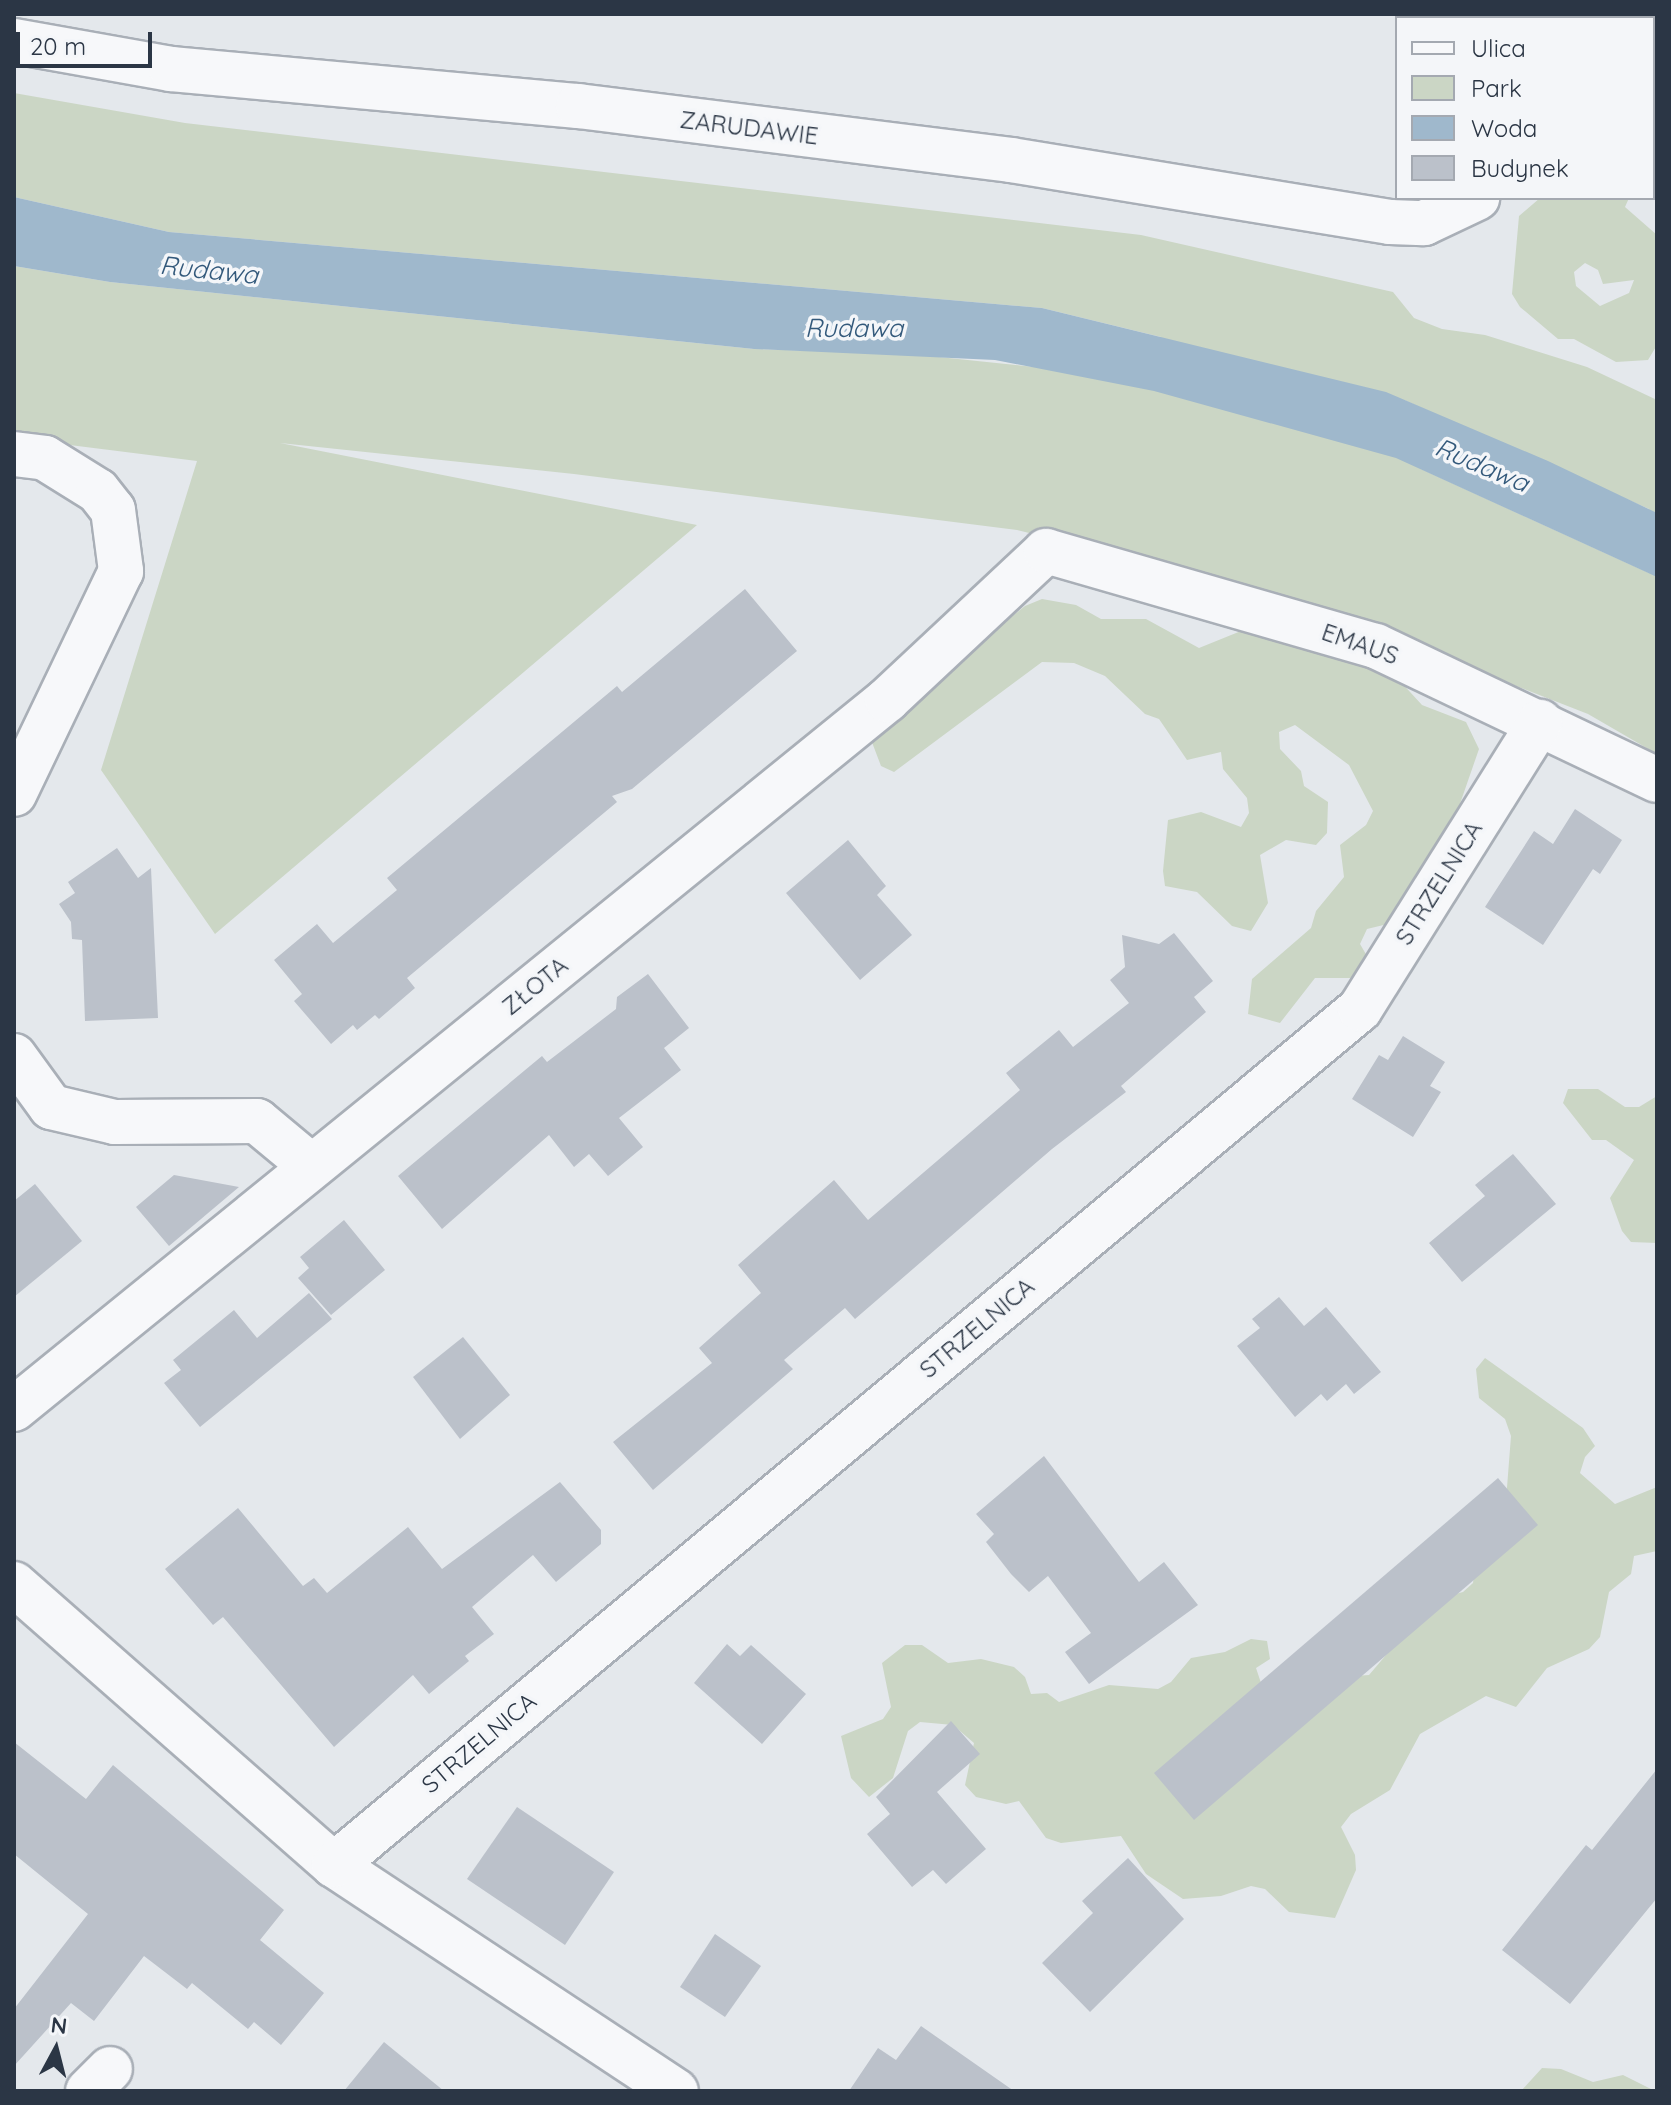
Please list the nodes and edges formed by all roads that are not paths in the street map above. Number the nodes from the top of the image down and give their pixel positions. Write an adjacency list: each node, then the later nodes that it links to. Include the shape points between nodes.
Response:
1 (14, 41): 2 (street, ZARUDAWIE, via 171,69 578,106 1011,160 1390,222 1424,223)
2 (1473, 200)
3 (14, 454): 7 (street, via 45,458 98,491 113,510 121,571)
4 (1046, 551): 5 (street, EMAUS, via 1376,646); 9 (street, ZŁOTA, via 887,700)
5 (1540, 722): 6 (street, EMAUS); 12 (street, STRZELNICA, via 1360,1009)
6 (1657, 780)
7 (14, 794)
8 (14, 1056): 9 (street, via 51,1107 115,1122 257,1121)
9 (310, 1165): 10 (street, ZŁOTA)
10 (14, 1409)
11 (14, 1584): 12 (street)
12 (334, 1865): 13 (street)
13 (676, 2091)

